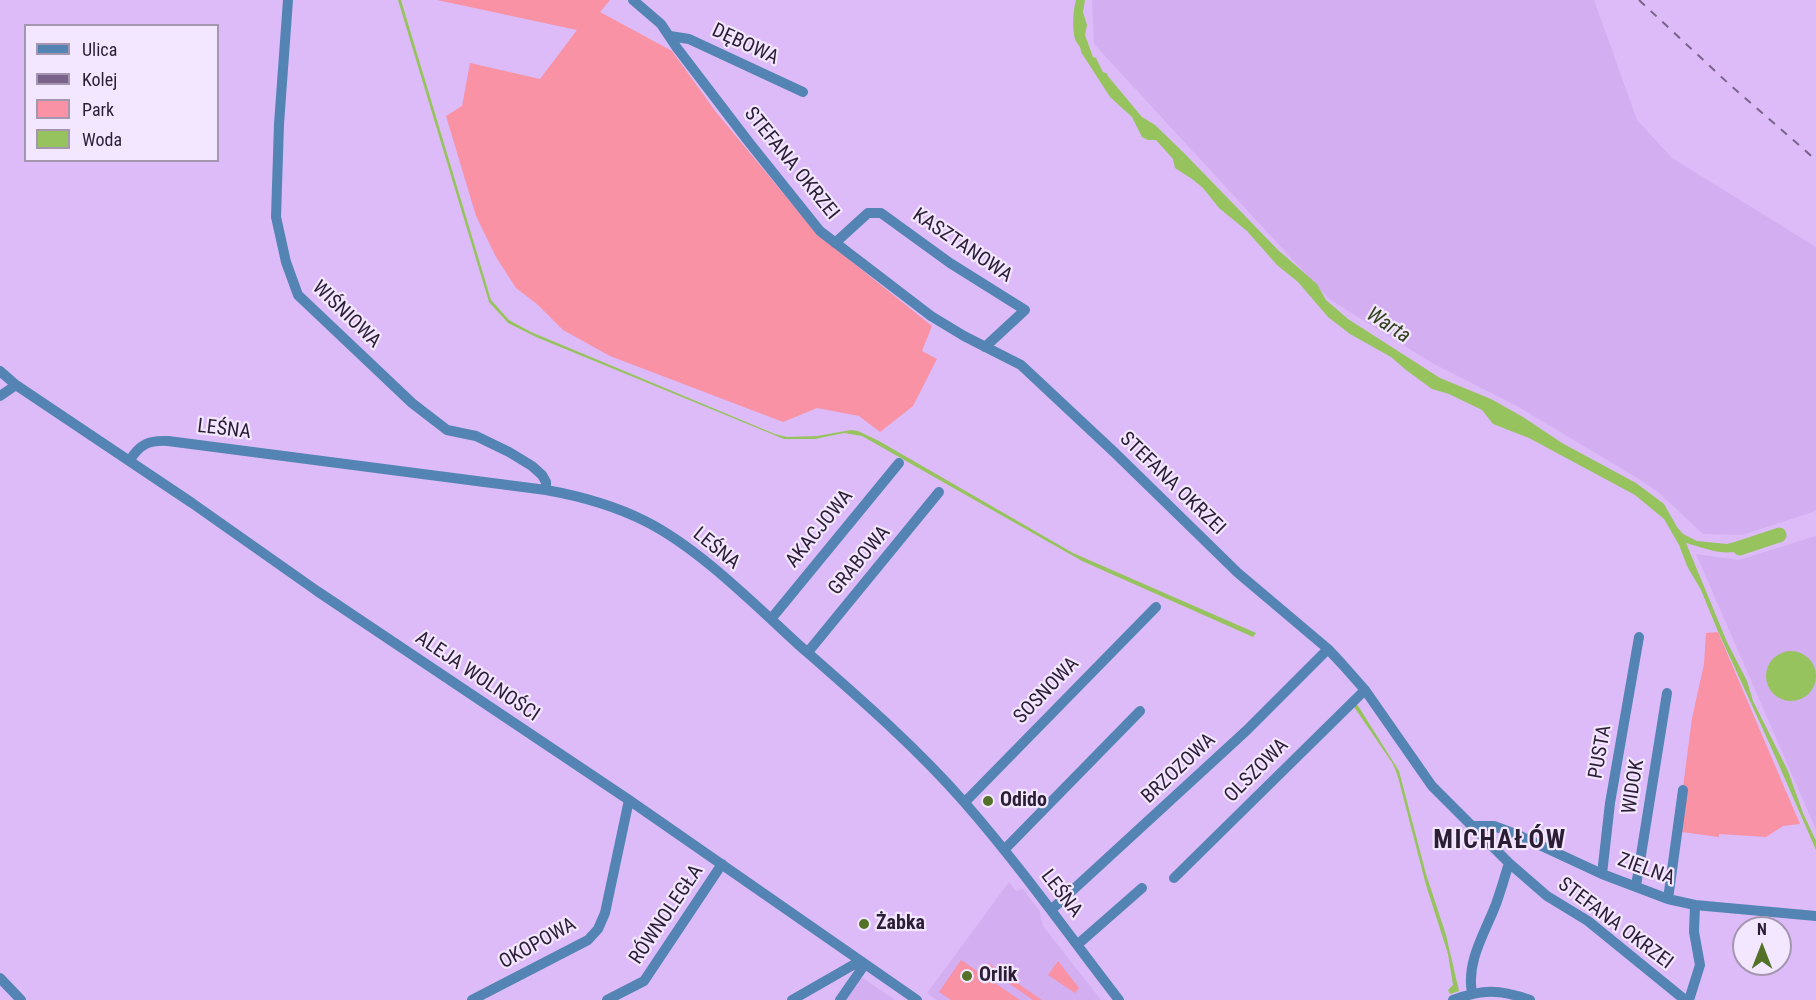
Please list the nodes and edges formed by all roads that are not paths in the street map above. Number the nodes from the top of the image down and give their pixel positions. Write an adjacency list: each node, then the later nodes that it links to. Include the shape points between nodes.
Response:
1 (288, 0): 12 (street, WIŚNIOWA, via 276,217 298,295 412,403 447,429 476,436 532,466 542,475)
2 (633, 0): 3 (street, STEFANA OKRZEI, via 662,24)
3 (670, 36): 4 (street, DĘBOWA, via 689,39); 5 (street, STEFANA OKRZEI, via 755,150 820,231)
4 (803, 92)
5 (836, 243): 6 (street, STEFANA OKRZEI, via 930,316); 6 (street, KASZTANOWA, via 868,213 881,213 1025,310)
6 (986, 347): 17 (street, STEFANA OKRZEI, via 1021,365 1238,573)
7 (0, 371): 8 (street, ALEJA WOLNOŚCI)
8 (16, 385): 9 (street); 10 (street, ALEJA WOLNOŚCI)
9 (0, 396)
10 (130, 460): 12 (street, LEŚNA, via 144,444 168,441); 23 (street, ALEJA WOLNOŚCI)
11 (899, 463): 15 (street, AKACJOWA)
12 (546, 490): 15 (street, LEŚNA, via 601,503 647,522 687,548)
13 (939, 492): 18 (street, GRABOWA)
14 (1156, 607): 24 (street, SOSNOWA)
15 (771, 619): 18 (street, LEŚNA)
16 (1639, 638): 29 (street, PUSTA, via 1610,803)
17 (1328, 650): 19 (street, STEFANA OKRZEI); 35 (street, BRZOZOWA)
18 (807, 652): 24 (street, LEŚNA, via 898,734)
19 (1362, 692): 25 (street, STEFANA OKRZEI, via 1432,786); 30 (street, OLSZOWA)
20 (1667, 693): 31 (street, WIDOK)
21 (1140, 711): 26 (street)
22 (1683, 790): 33 (street)
23 (629, 800): 28 (street, ALEJA WOLNOŚCI); 42 (street, OKOPOWA, via 605,913 598,928 588,940)
24 (964, 802): 26 (street, LEŚNA)
25 (1473, 826): 27 (street, STEFANA OKRZEI); 29 (street, ZIELNA, via 1494,826)
26 (1004, 850): 35 (street, LEŚNA)
27 (1509, 863): 40 (street); 49 (street, STEFANA OKRZEI)
28 (722, 864): 38 (street, ALEJA WOLNOŚCI); 43 (street, RÓWNOLEGŁA, via 644,981)
29 (1602, 874): 31 (street, ZIELNA)
30 (1174, 878)
31 (1636, 886): 33 (street, ZIELNA)
32 (1142, 888): 37 (street)
33 (1668, 899): 34 (street, ZIELNA)
34 (1695, 905): 36 (street, ZIELNA); 49 (street, via 1694,932 1700,965)
35 (1051, 910): 37 (street, LEŚNA)
36 (1816, 916)
37 (1077, 945): 47 (street, LEŚNA)
38 (863, 963): 44 (street); 45 (street); 46 (street, ALEJA WOLNOŚCI)
39 (0, 978): 41 (street)
40 (1463, 996): 48 (street, via 1493,991)
41 (21, 1000)
42 (472, 1000)
43 (607, 1000)
44 (792, 1000)
45 (840, 1000)
46 (917, 1000)
47 (1119, 1000)
48 (1530, 1000)
49 (1687, 1000)

